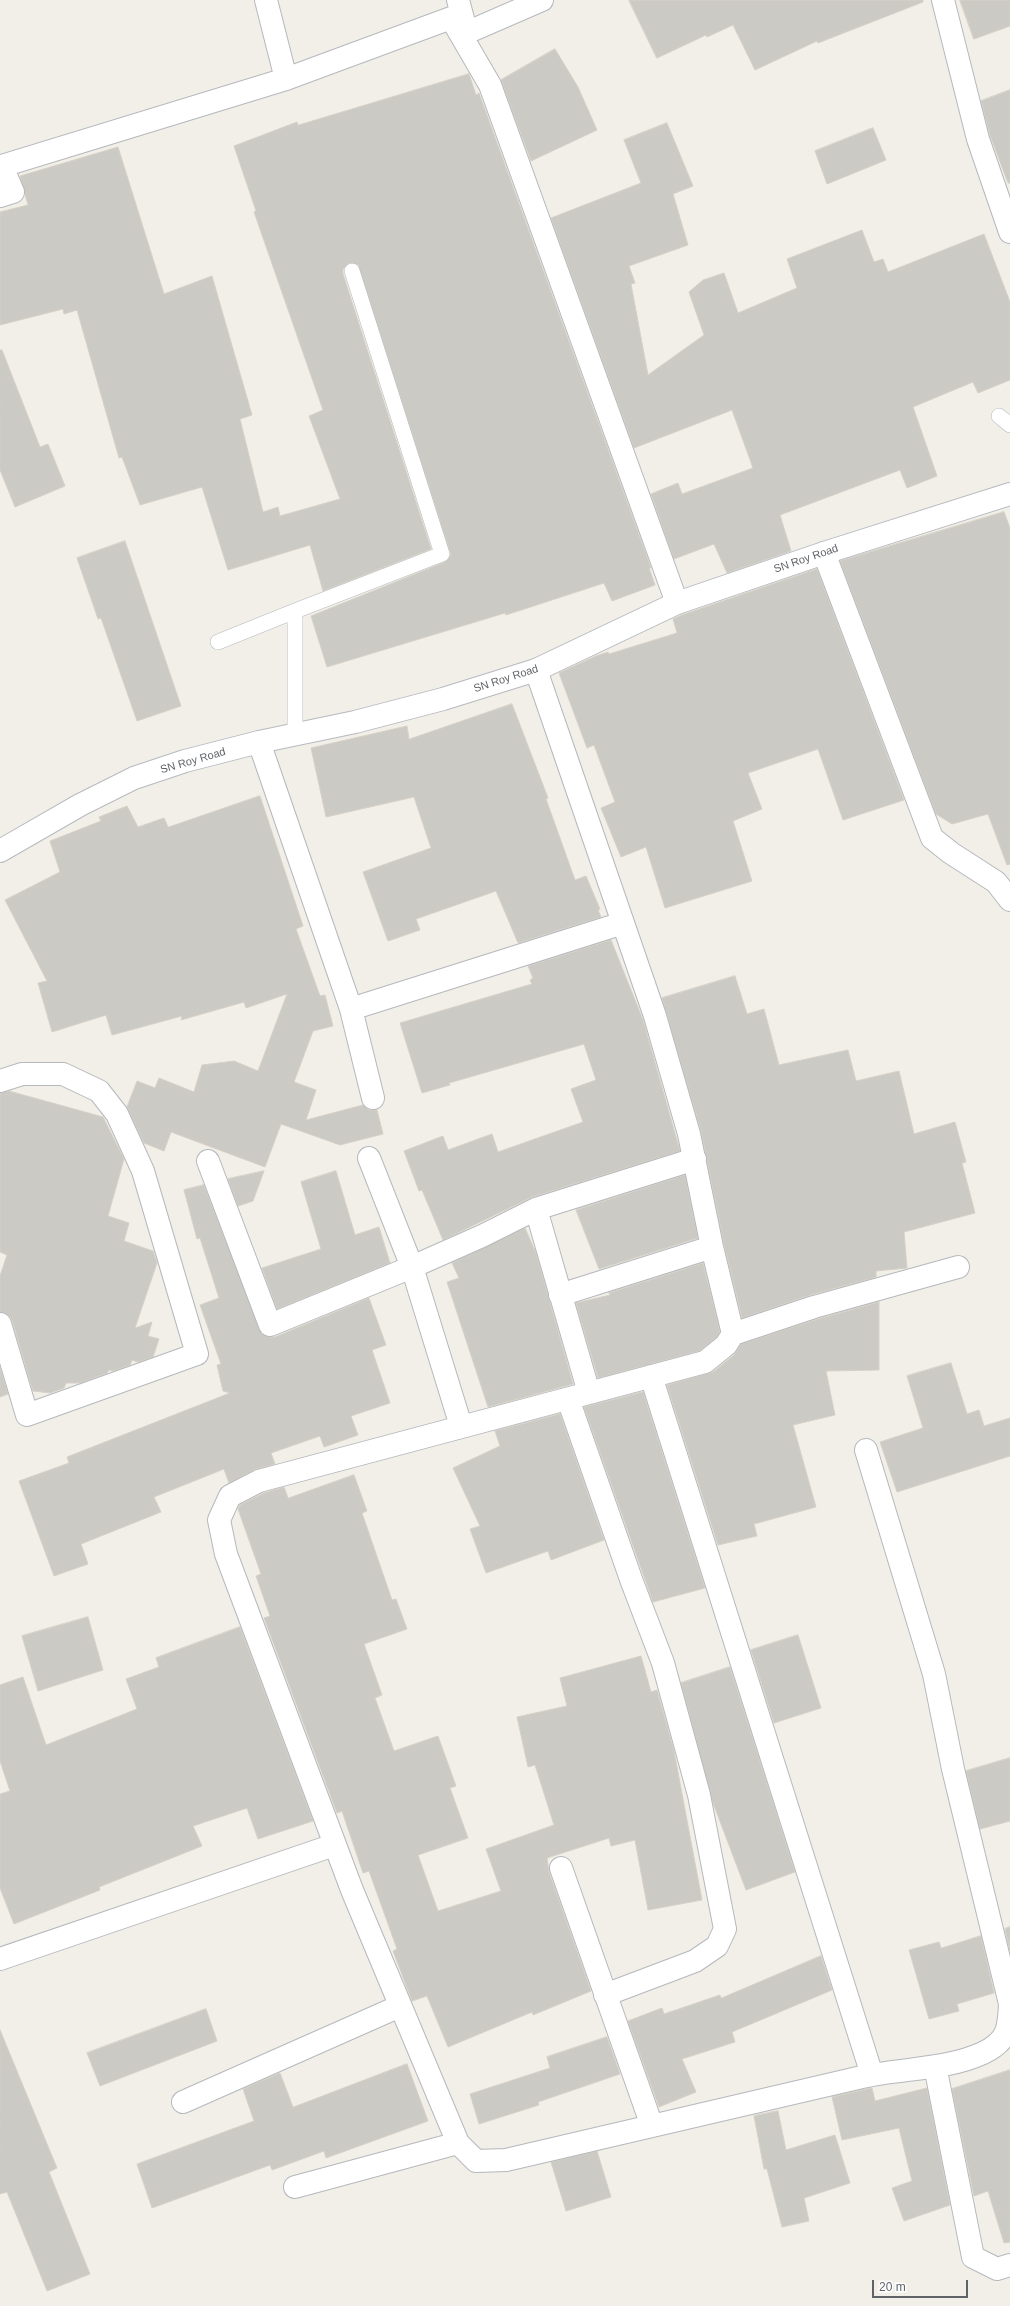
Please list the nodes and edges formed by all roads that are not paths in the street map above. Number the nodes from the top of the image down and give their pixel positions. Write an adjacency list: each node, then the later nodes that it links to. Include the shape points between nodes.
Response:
1 (266, 0): 7 (street)
2 (458, 0): 5 (street)
3 (542, 0): 5 (street)
4 (943, 0): 9 (street, via 978,139)
5 (466, 33): 6 (street)
6 (472, 54): 7 (street, via 451,18); 14 (street, via 490,85)
7 (286, 79): 8 (street, via 2,166 13,192)
8 (0, 196)
9 (1005, 202): 10 (street)
10 (1010, 232)
11 (352, 271): 15 (lane, via 442,554)
12 (1008, 500): 13 (street, SN Roy Road)
13 (824, 553): 14 (street, SN Roy Road); 21 (street, via 932,838 950,853 996,882)
14 (677, 603): 17 (street, SN Roy Road)
15 (295, 611): 16 (lane); 18 (lane)
16 (218, 642)
17 (536, 670): 18 (street, SN Roy Road, via 443,699); 22 (street)
18 (295, 735): 19 (street, SN Roy Road)
19 (260, 742): 20 (street, SN Roy Road, via 185,761 134,778); 23 (street)
20 (2, 845)
21 (1010, 900)
22 (623, 923): 23 (street); 27 (street, via 655,1016)
23 (351, 1009): 25 (street)
24 (0, 1081): 34 (street, via 22,1074 63,1074 99,1091 117,1114 145,1178 198,1354 27,1415)
25 (372, 1098)
26 (369, 1158): 31 (street)
27 (694, 1159): 29 (street); 30 (street)
28 (208, 1161): 31 (street, via 270,1325)
29 (536, 1209): 31 (street); 33 (street)
30 (712, 1247): 33 (street); 35 (street)
31 (412, 1267): 39 (street)
32 (958, 1267): 35 (street, via 814,1307)
33 (560, 1295): 37 (street)
34 (0, 1324)
35 (733, 1334): 36 (street, via 726,1346 705,1362)
36 (651, 1376): 37 (street); 47 (street)
37 (589, 1393): 38 (street)
38 (568, 1399): 39 (street); 44 (street, via 663,1662 699,1795 725,1929 717,1946 696,1961)
39 (461, 1426): 41 (street, via 260,1481 230,1496 219,1520 226,1554)
40 (866, 1450): 46 (street, via 934,1674 953,1769 1010,2004 1009,2027 999,2042 984,2052)
41 (334, 1845): 43 (street); 45 (street)
42 (561, 1868): 44 (street)
43 (0, 1960)
44 (606, 1995): 49 (street)
45 (400, 2006): 48 (street); 50 (street)
46 (935, 2066): 47 (street); 52 (street, via 973,2257 997,2269)
47 (872, 2075): 49 (street)
48 (183, 2102)
49 (652, 2126): 50 (street, via 506,2160 476,2161)
50 (458, 2143): 51 (street)
51 (295, 2187)
52 (1010, 2265)

